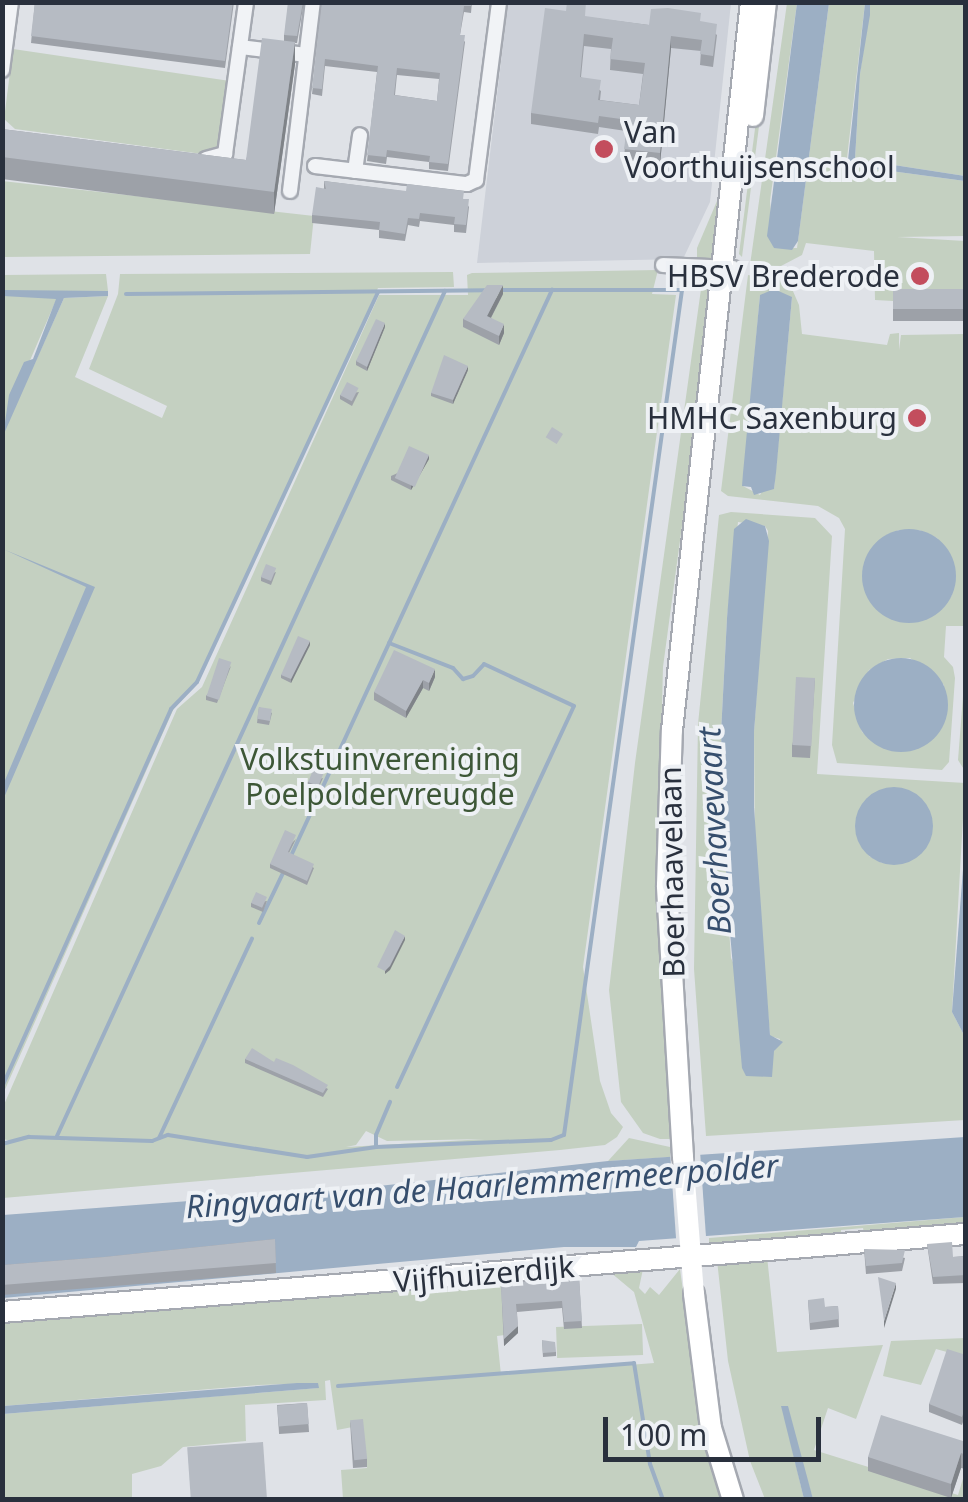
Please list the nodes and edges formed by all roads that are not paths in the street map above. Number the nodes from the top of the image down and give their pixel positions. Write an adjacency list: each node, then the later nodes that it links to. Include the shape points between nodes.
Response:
1 (11, 2): 9 (street)
2 (246, 2): 7 (street)
3 (312, 2): 8 (street)
4 (499, 2): 13 (street, via 476,180)
5 (751, 2): 16 (main road, Boerhaavelaan)
6 (766, 2): 16 (main road, Boerhaavelaan)
7 (240, 46): 8 (street); 11 (street, via 225,154)
8 (306, 54): 14 (street)
9 (2, 70)
10 (360, 135): 13 (street)
11 (195, 158)
12 (315, 166): 13 (street)
13 (355, 171)
14 (290, 190)
15 (663, 265): 16 (street)
16 (726, 268): 19 (main road, Boerhaavelaan, bridge, via 678,661 667,885 694,1294 711,1428)
17 (966, 1234): 18 (main road, Vijfhuizerdijk)
18 (2, 1312)
19 (733, 1500)

